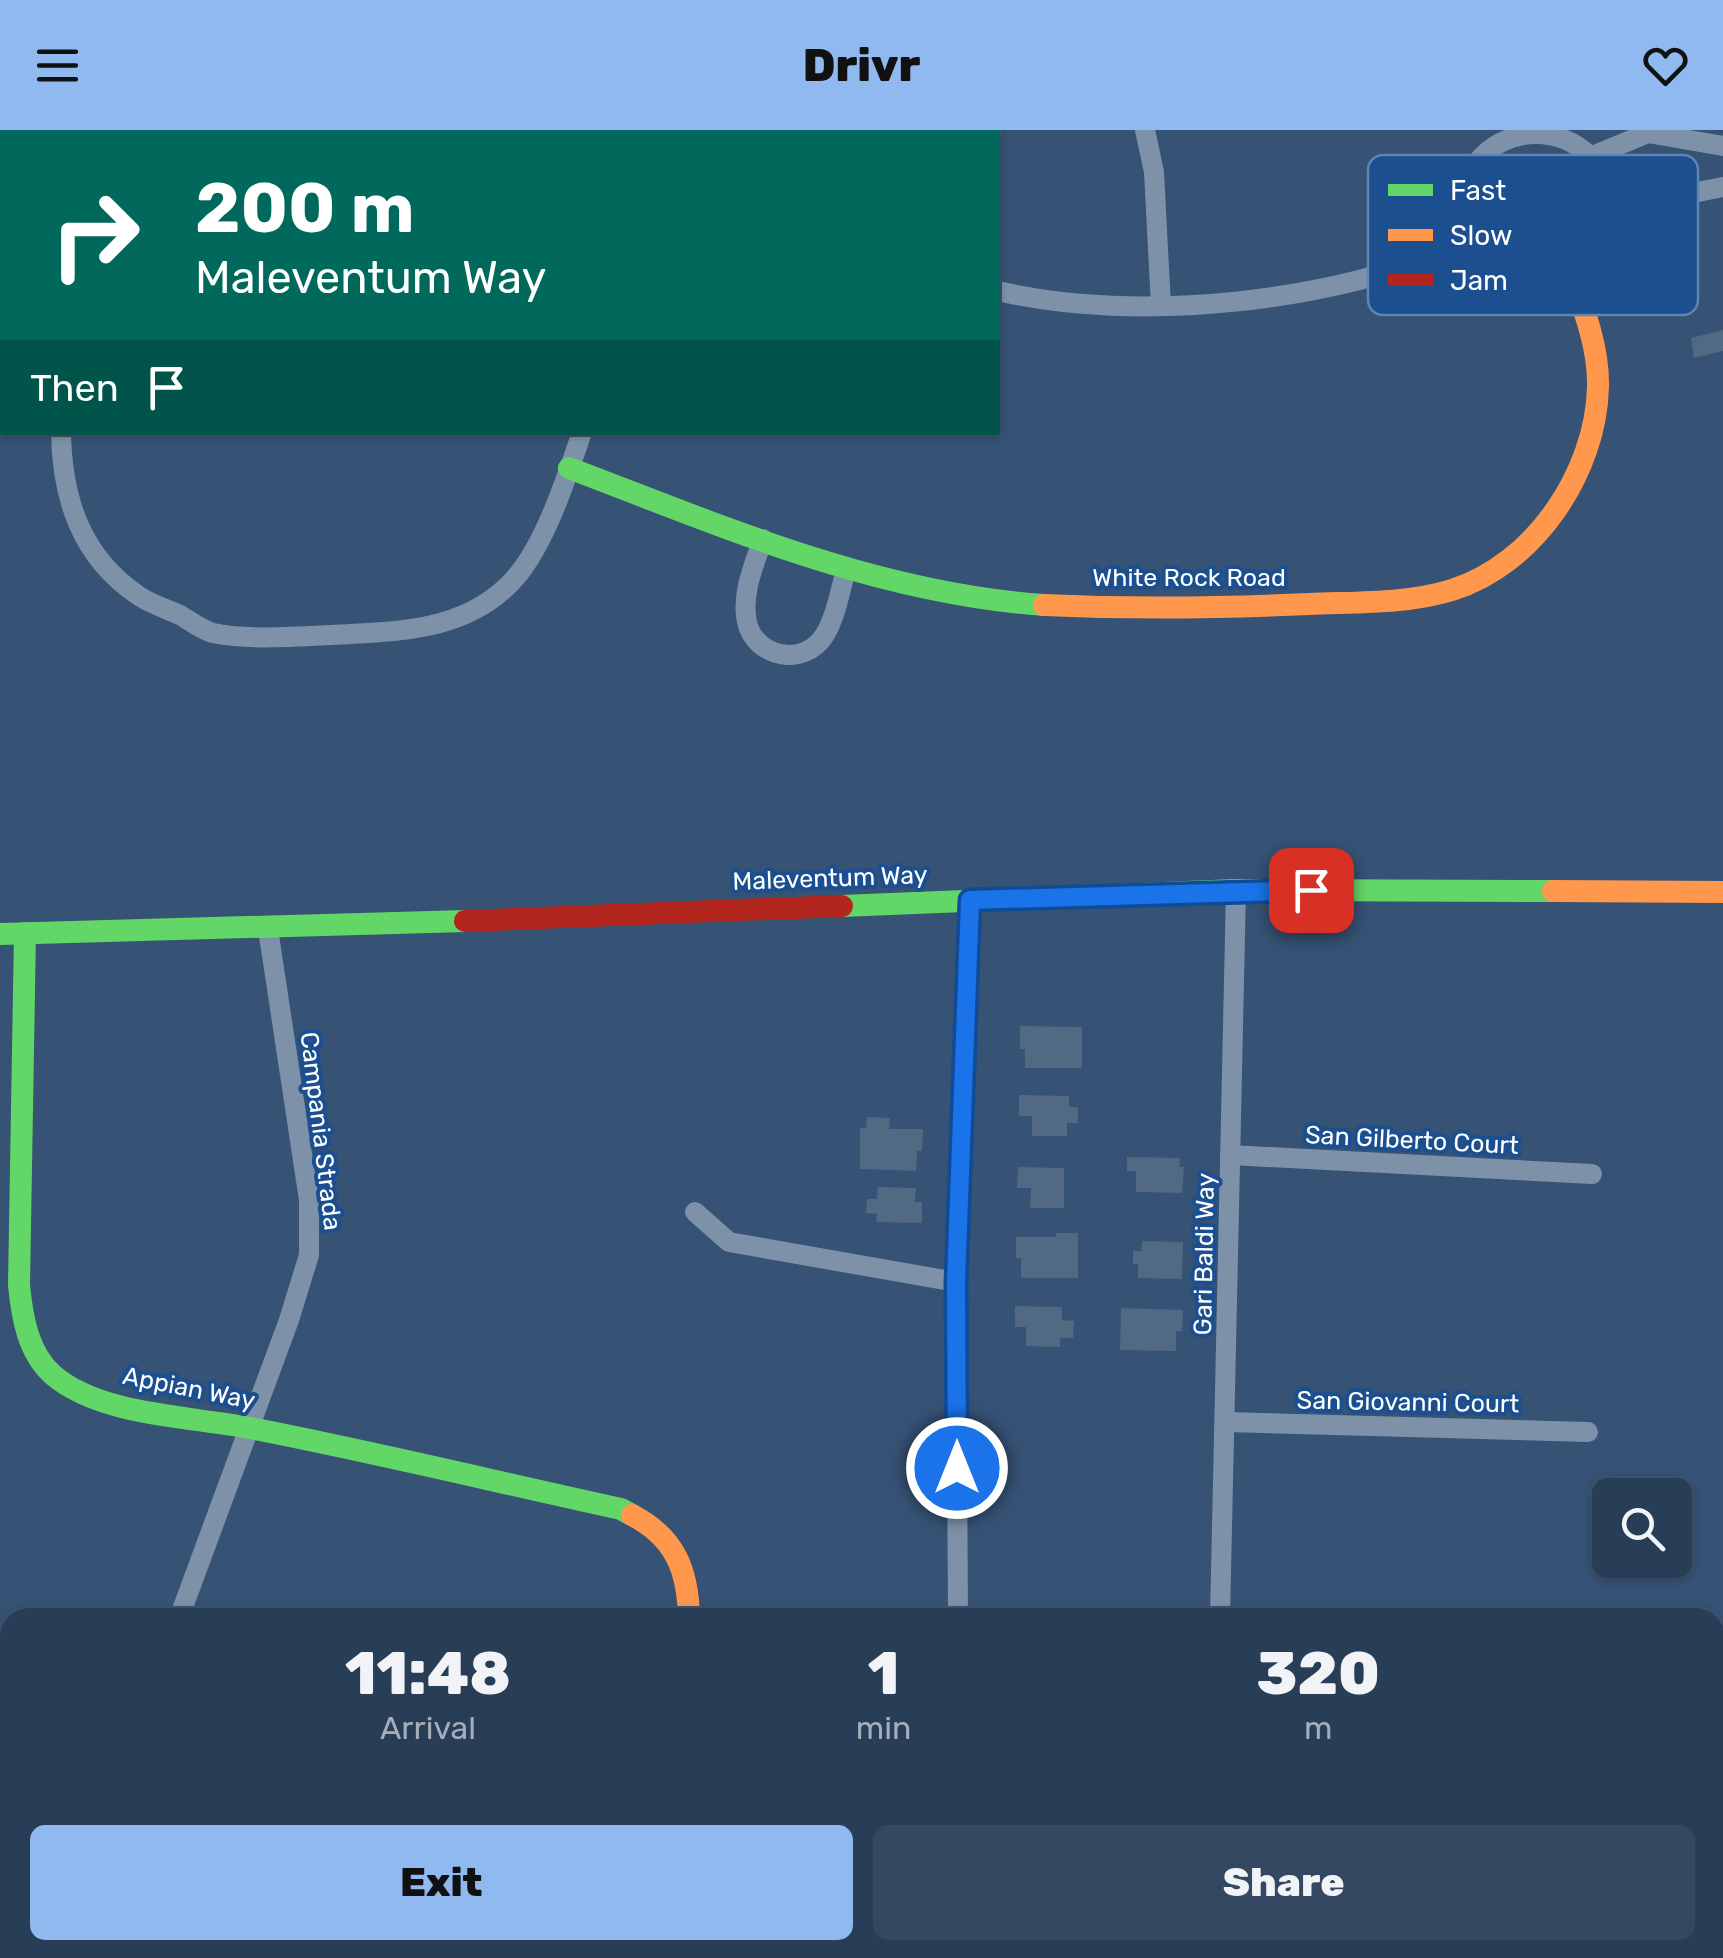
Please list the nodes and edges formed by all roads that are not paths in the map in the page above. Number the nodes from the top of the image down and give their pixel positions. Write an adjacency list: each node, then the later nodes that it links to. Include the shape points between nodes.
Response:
1 (1145, 130): 10 (street, via 1154,172)
2 (1499, 136): 4 (street, via 1556,136)
3 (1723, 146): 5 (street, via 1648,133)
4 (1588, 155)
5 (1595, 155)
6 (1723, 187): 7 (street)
7 (1698, 192)
8 (1368, 278): 10 (street, via 1320,292)
9 (1000, 291): 10 (street, via 1075,304)
10 (1160, 306)
11 (1584, 315): 16 (street, White Rock Road, via 1598,390 1573,481 1537,536 1470,584 1398,601 1123,607 962,596)
12 (61, 435): 14 (street, via 70,512 100,558 140,597 212,633 324,636 450,623 516,576)
13 (581, 435): 14 (street)
14 (570, 468): 15 (street, White Rock Road)
15 (762, 539): 16 (street, White Rock Road); 16 (street, via 747,622 758,644 779,654 811,650 824,635)
16 (846, 570)
17 (1236, 890): 18 (street, Maleventum Way); 19 (street, Maleventum Way); 23 (street, Gari Baldi Way)
18 (1723, 892)
19 (970, 900): 20 (street, Maleventum Way); 26 (street)
20 (268, 928): 22 (street, Maleventum Way); 28 (street, Campania Strada, via 311,1237 305,1272)
21 (0, 934): 22 (street, Maleventum Way)
22 (25, 934): 28 (street, Appian Way, via 19,1285 31,1344 54,1376 94,1396)
23 (1230, 1156): 24 (street, San Gilberto Court); 27 (street, Gari Baldi Way)
24 (1592, 1174)
25 (695, 1212): 26 (street, via 729,1242)
26 (956, 1282): 32 (street)
27 (1226, 1422): 29 (street, San Giovanni Court); 33 (street, Gari Baldi Way)
28 (249, 1428): 30 (street, Campania Strada); 31 (street, Appian Way, via 621,1509 658,1528 681,1556)
29 (1588, 1432)
30 (183, 1608)
31 (688, 1608)
32 (958, 1608)
33 (1220, 1608)

